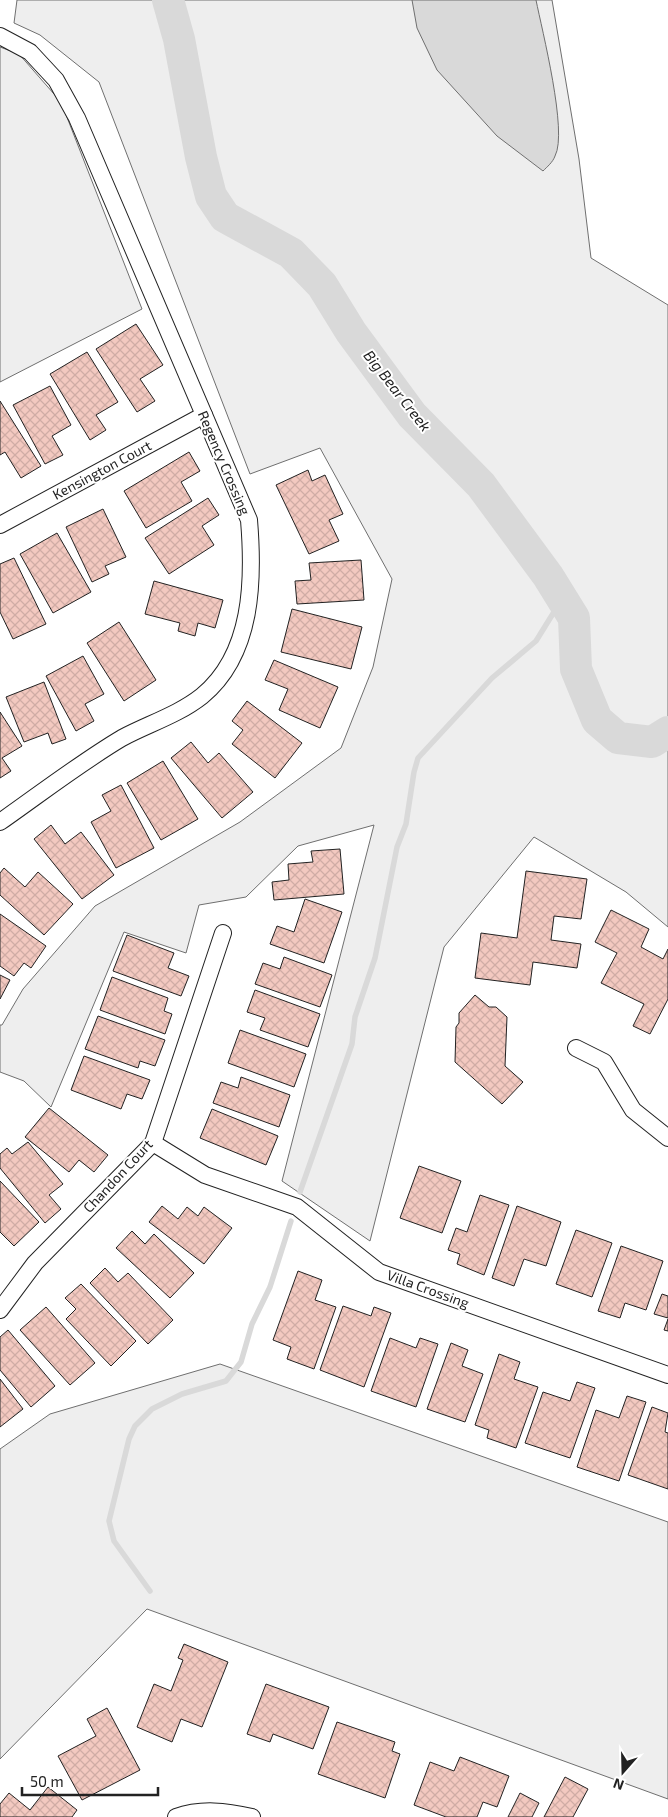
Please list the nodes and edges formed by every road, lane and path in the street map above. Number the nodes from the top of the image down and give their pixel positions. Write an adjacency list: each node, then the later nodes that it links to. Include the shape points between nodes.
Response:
1 (0, 36): 2 (street, Regency Crossing, via 30,52 56,80 77,118)
2 (204, 415): 3 (street, Kensington Court); 4 (street, Regency Crossing, via 249,520 252,557 243,634 227,668 202,696 159,722 122,738)
3 (0, 525)
4 (0, 822)
5 (223, 933): 8 (street, Chandon Court)
6 (576, 1048): 7 (street, via 604,1062 633,1110)
7 (668, 1138)
8 (153, 1143): 9 (street, Chandon Court, via 35,1263); 10 (street, Villa Crossing, via 205,1175 297,1207 379,1272)
9 (0, 1310)
10 (668, 1375)
11 (176, 1817): 12 (street, via 191,1812 228,1812)
12 (252, 1817)

